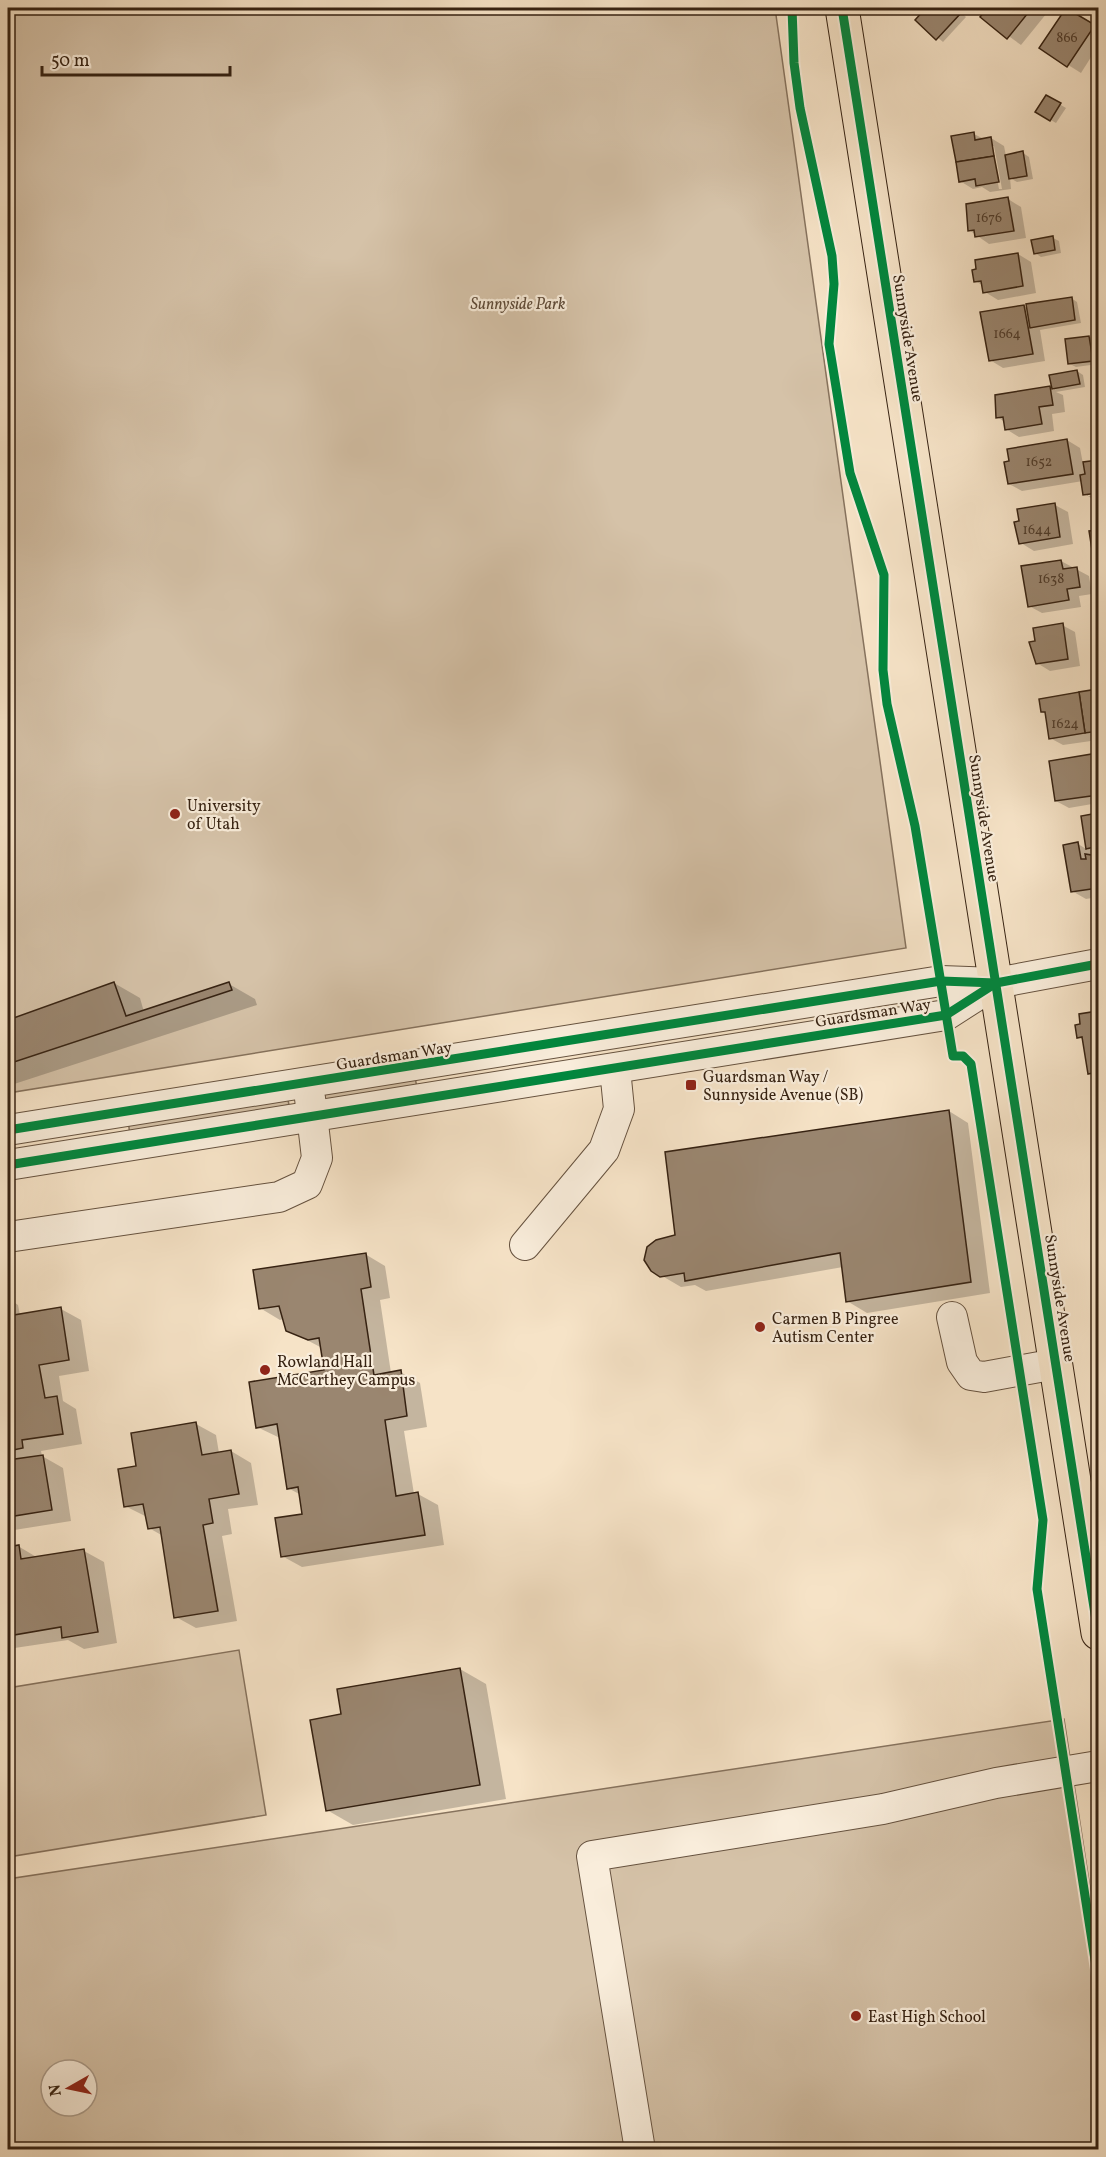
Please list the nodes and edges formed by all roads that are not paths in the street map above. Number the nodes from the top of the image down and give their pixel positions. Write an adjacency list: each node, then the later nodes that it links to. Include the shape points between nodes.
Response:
1 (842, 8): 3 (main road, Sunnyside Avenue)
2 (1098, 963): 3 (street)
3 (996, 983): 4 (street, Guardsman Way, via 946,1015); 5 (street, Guardsman Way, via 941,981); 12 (main road, Sunnyside Avenue)
4 (615, 1069): 6 (street, Guardsman Way); 10 (street, via 619,1109 604,1150)
5 (307, 1083): 6 (street); 7 (street, Guardsman Way)
6 (314, 1117): 8 (street, Guardsman Way); 9 (street, via 317,1158 307,1184 279,1197)
7 (8, 1130)
8 (8, 1165)
9 (8, 1237)
10 (525, 1245)
11 (952, 1317): 12 (street, via 962,1362 971,1374 984,1377)
12 (1056, 1364): 13 (main road, Sunnyside Avenue)
13 (1098, 1633)
14 (1098, 1766): 15 (street, via 996,1783 883,1809 592,1856)
15 (640, 2150)

